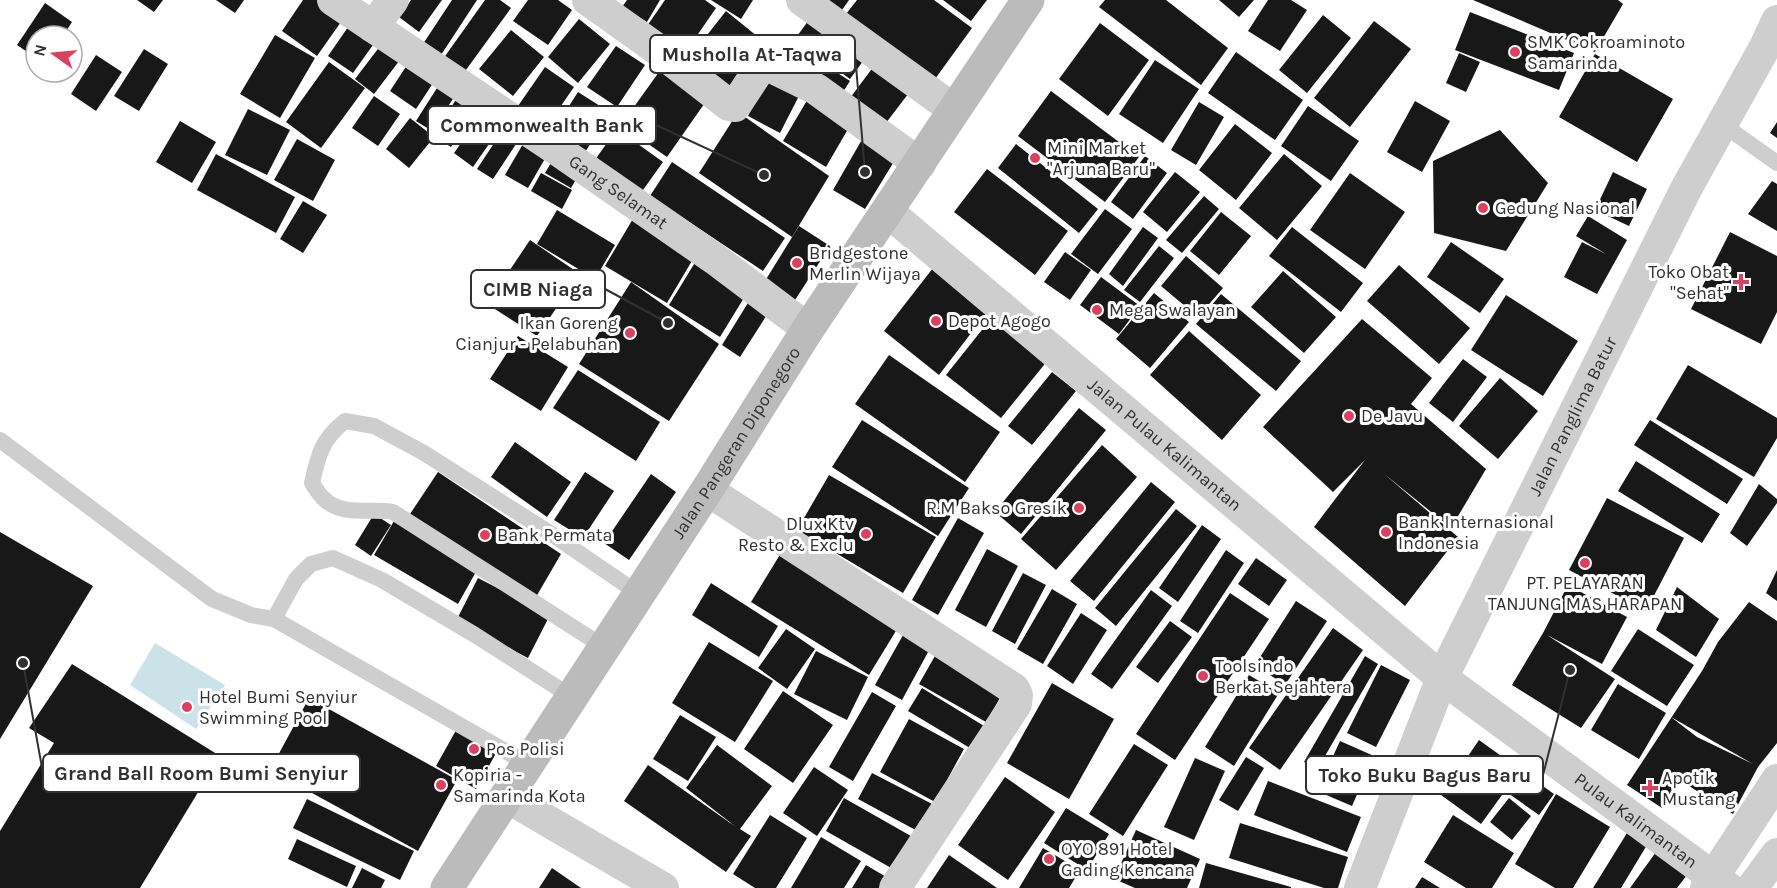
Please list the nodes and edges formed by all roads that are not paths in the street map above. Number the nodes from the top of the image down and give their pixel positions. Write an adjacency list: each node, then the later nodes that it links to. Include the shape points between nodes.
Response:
1 (333, 0): 7 (street, Gang Selamat)
2 (393, 0): 7 (street)
3 (588, 0): 11 (street, via 729,105 735,106 765,64 816,89)
4 (802, 0): 8 (street)
5 (1027, 0): 8 (street, Jalan Pangeran Diponegoro)
6 (1777, 21): 9 (street, Jalan Panglima Batur)
7 (372, 27): 13 (street, Gang Selamat, via 572,160)
8 (953, 109): 11 (street, Jalan Pangeran Diponegoro)
9 (1722, 124): 10 (lane); 19 (street, Jalan Panglima Batur, via 1680,200)
10 (1777, 163)
11 (920, 164): 12 (street, Jalan Pangeran Diponegoro)
12 (887, 211): 13 (street, Jalan Pangeran Diponegoro); 19 (street, Jalan Pulau Kalimantan)
13 (808, 329): 15 (street, Jalan Pangeran Diponegoro)
14 (0, 440): 17 (lane, via 212,599 251,615)
15 (707, 490): 16 (street, Jalan Pangeran Diponegoro); 28 (street, via 1014,689 1017,695 1016,704)
16 (639, 594): 18 (street, Jalan Pangeran Diponegoro); 18 (lane, via 424,453 374,426 345,421 331,432 317,456 312,483 324,500 347,511 393,512)
17 (274, 619): 20 (lane, via 296,579 311,564 333,558 382,580); 21 (lane)
18 (604, 648): 20 (street, Jalan Pangeran Diponegoro)
19 (1442, 678): 25 (street, Pulau Kalimantan); 29 (street, Jalan Panglima Batur)
20 (572, 697): 21 (street, Jalan Pangeran Diponegoro)
21 (528, 764): 23 (street, Jalan Pangeran Diponegoro)
22 (1777, 780): 25 (street)
23 (506, 796): 26 (street, Jalan Pangeran Diponegoro); 27 (street)
24 (1777, 854): 30 (street)
25 (1716, 884)
26 (447, 888)
27 (663, 888)
28 (895, 888)
29 (1360, 888)
30 (1752, 888)

